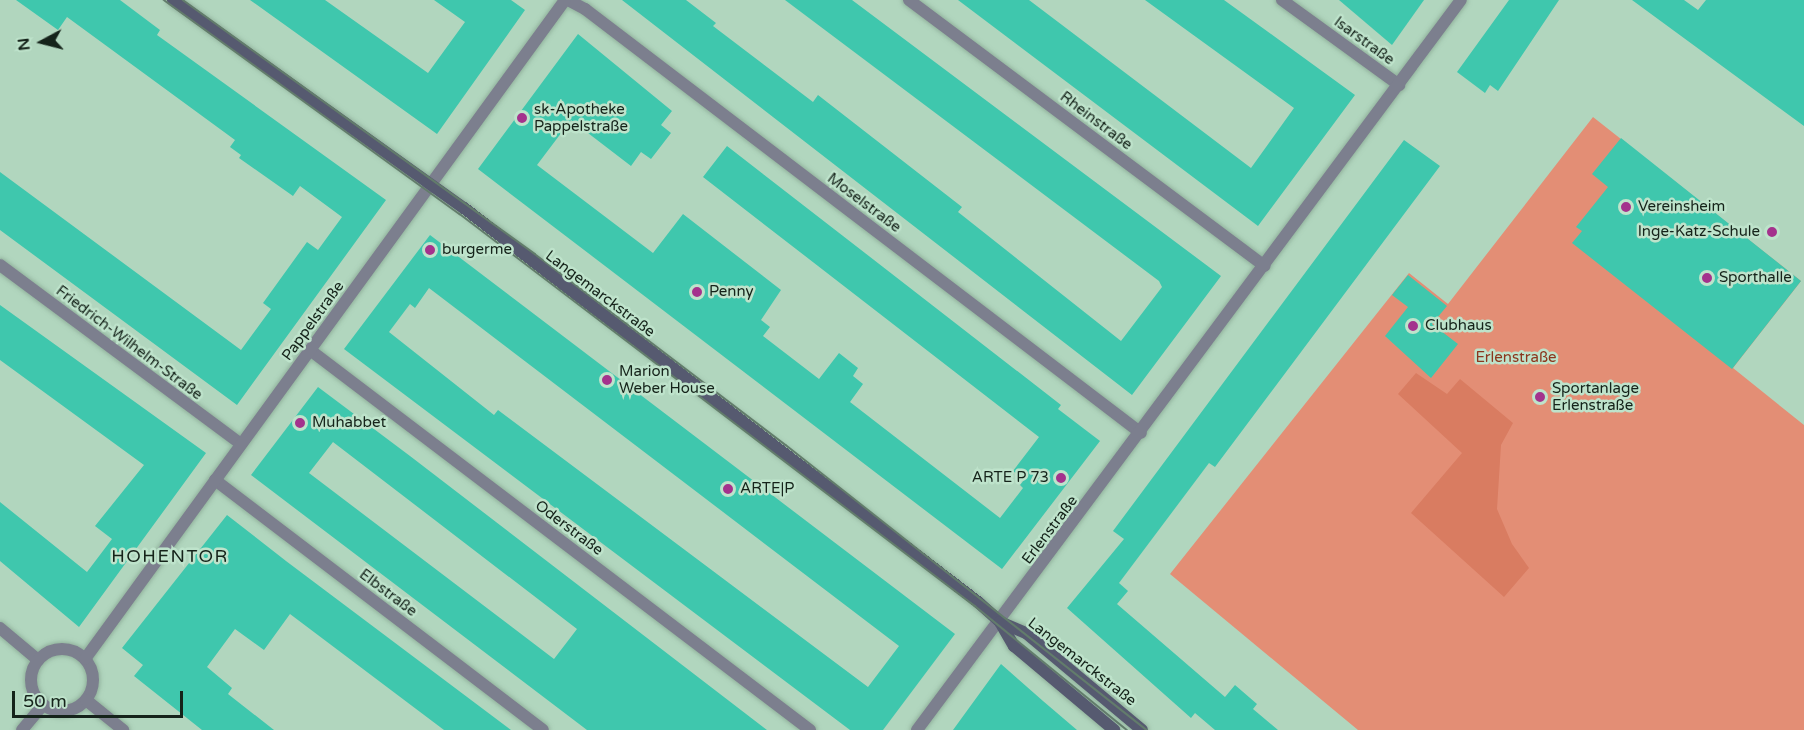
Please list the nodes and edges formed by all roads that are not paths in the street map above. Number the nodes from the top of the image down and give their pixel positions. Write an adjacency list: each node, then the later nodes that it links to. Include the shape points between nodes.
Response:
1 (174, 0): 7 (main road, Langemarckstraße)
2 (566, 0): 7 (street, Pappelstraße); 11 (street, Moselstraße, via 585,9)
3 (909, 0): 9 (street, Rheinstraße)
4 (1282, 0): 6 (street, Isarstraße)
5 (1461, 0): 6 (street, Erlenstraße)
6 (1399, 85): 9 (street, Erlenstraße)
7 (432, 185): 10 (street, Pappelstraße); 14 (main road, Langemarckstraße)
8 (0, 265): 12 (street, Friedrich-Wilhelm-Straße)
9 (1264, 266): 11 (street, Erlenstraße)
10 (310, 350): 12 (street, Pappelstraße); 23 (street, Oderstraße)
11 (1141, 433): 14 (street, Erlenstraße)
12 (241, 444): 13 (street, Pappelstraße)
13 (215, 480): 16 (street, Pappelstraße); 22 (street, Elbstraße)
14 (1000, 622): 24 (street, Erlenstraße); 25 (main road, Langemarckstraße, via 1014,646); 26 (main road, Langemarckstraße, via 1026,633)
15 (0, 628): 17 (street)
16 (86, 659): 17 (street, via 60,649); 18 (street, via 93,675 93,688)
17 (38, 660): 19 (street, via 32,685)
18 (86, 700): 19 (street, via 64,711); 21 (street)
19 (44, 705): 20 (street)
20 (22, 730)
21 (123, 730)
22 (543, 730)
23 (810, 730)
24 (918, 730)
25 (1114, 730)
26 (1142, 730)

